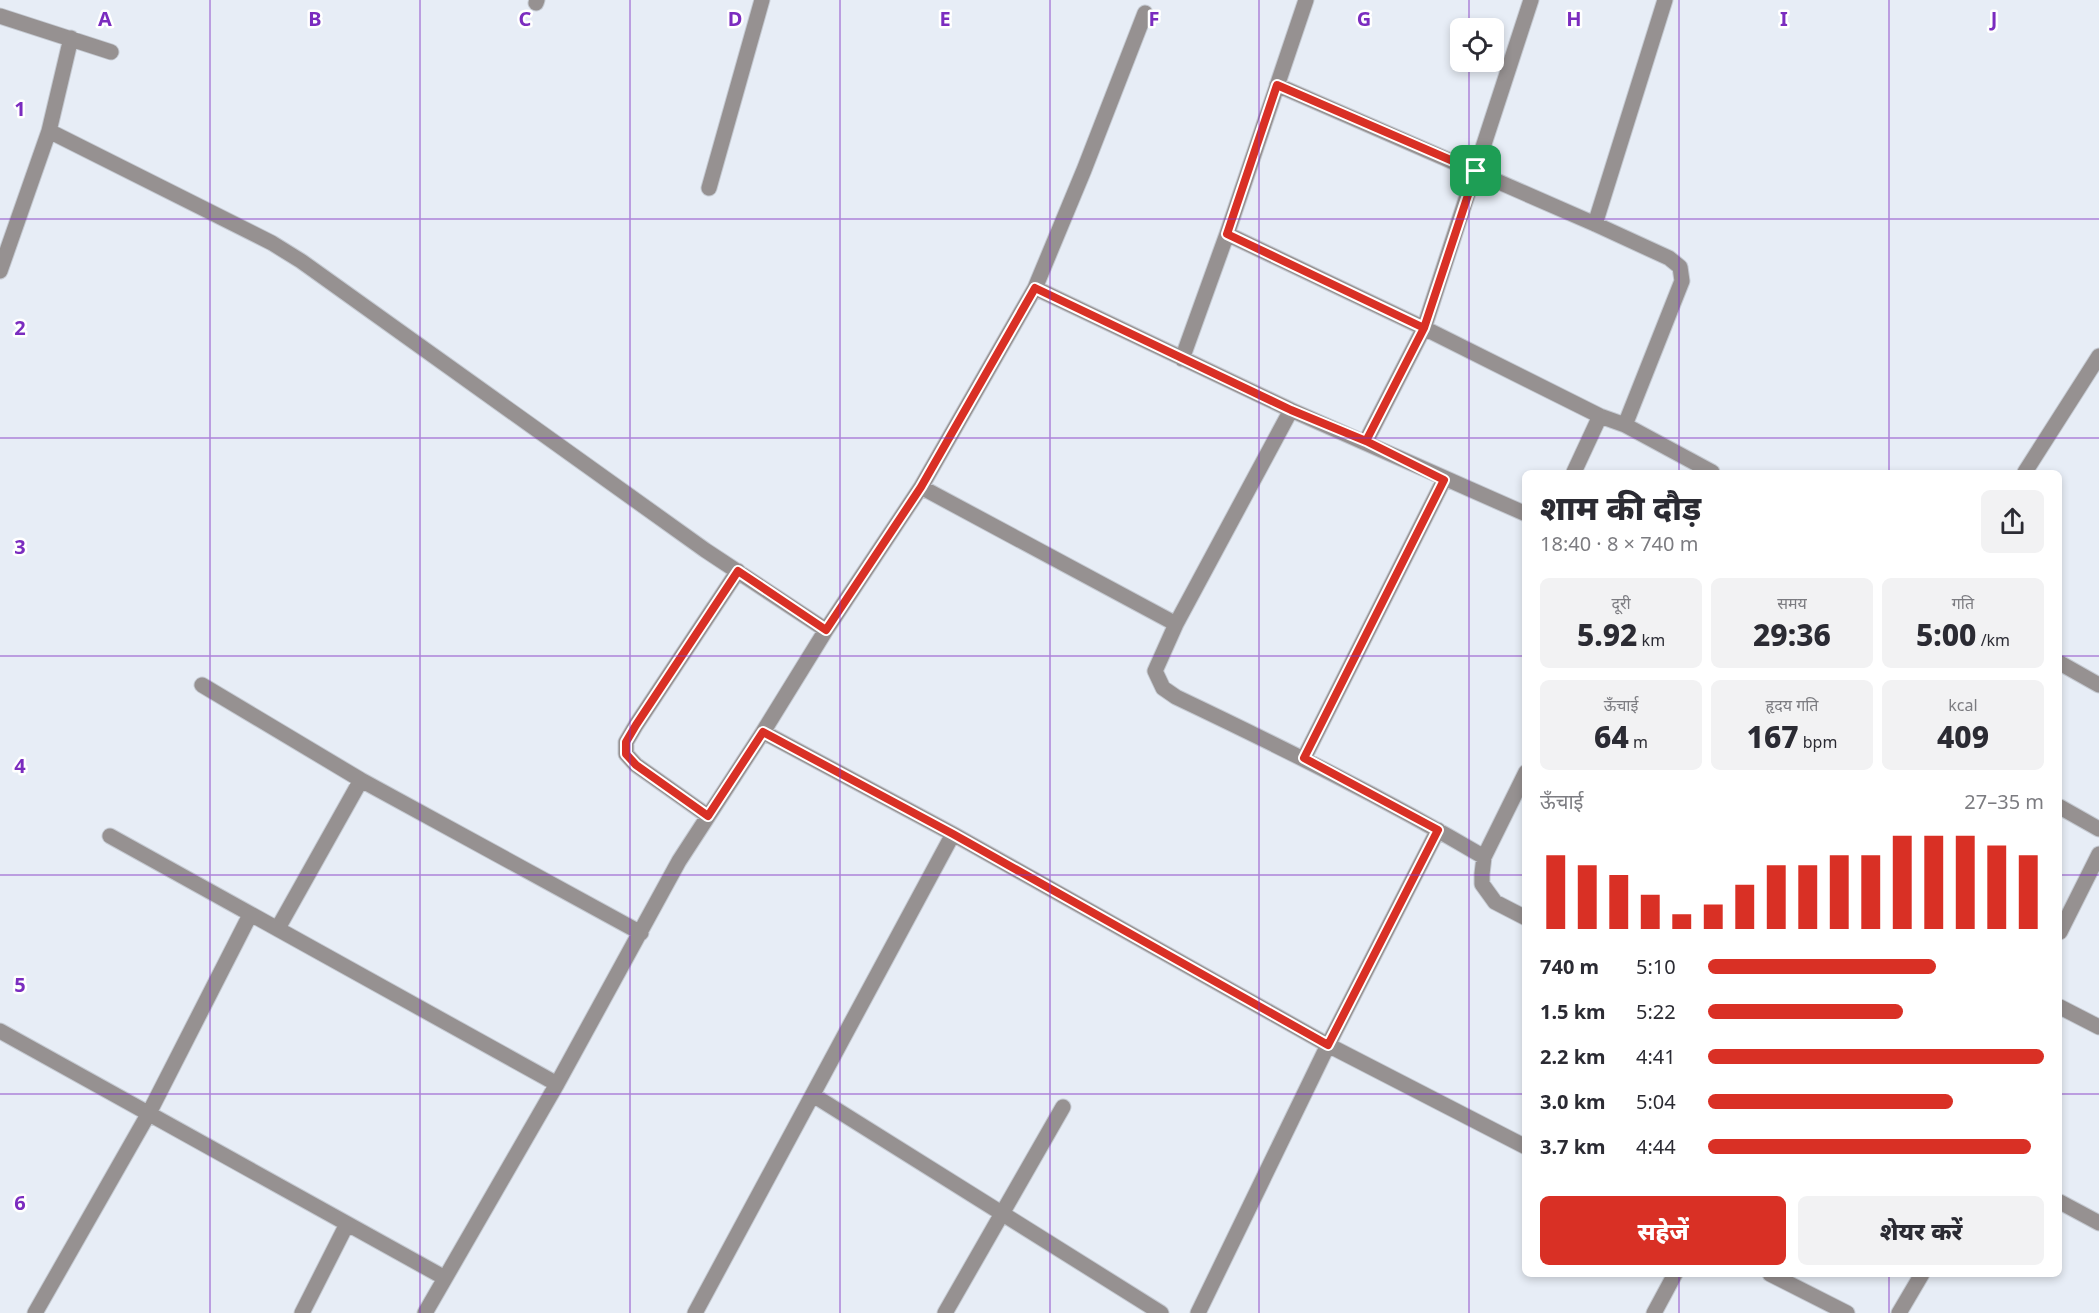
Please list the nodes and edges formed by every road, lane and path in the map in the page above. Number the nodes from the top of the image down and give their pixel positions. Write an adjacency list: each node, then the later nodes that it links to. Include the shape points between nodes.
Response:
1 (762, 0): 12 (street)
2 (1306, 0): 9 (street)
3 (1531, 0): 11 (street)
4 (1665, 0): 13 (street)
5 (1145, 14): 16 (street)
6 (0, 16): 7 (street)
7 (70, 38): 8 (street); 10 (street)
8 (111, 52)
9 (1277, 85): 11 (street); 14 (street)
10 (49, 131): 15 (street); 30 (street, via 301,261)
11 (1476, 171): 13 (street); 17 (street)
12 (709, 188)
13 (1595, 224): 22 (street, via 1669,258 1680,267 1682,281)
14 (1227, 234): 17 (street); 18 (street)
15 (0, 271)
16 (1035, 288): 18 (street); 28 (street)
17 (1424, 328): 21 (street); 23 (street)
18 (1182, 358): 20 (street)
19 (2098, 360): 26 (street)
20 (1291, 410): 23 (street); 31 (street)
21 (1600, 416): 22 (street); 24 (street)
22 (1625, 425): 25 (street)
23 (1366, 441): 27 (street)
24 (1575, 470)
25 (1708, 470)
26 (2026, 470)
27 (1444, 480): 29 (street); 37 (street)
28 (921, 487): 31 (street); 32 (street)
29 (1522, 512)
30 (738, 571): 32 (street); 41 (street, via 626,742 626,754 636,765)
31 (1176, 624): 37 (street, via 1155,671 1163,688)
32 (826, 630): 36 (street)
33 (2062, 664): 35 (street)
34 (202, 685): 38 (street)
35 (2099, 685)
36 (763, 732): 41 (street); 44 (street)
37 (1304, 758): 43 (street)
38 (361, 780): 50 (street); 52 (street)
39 (1522, 780): 47 (street)
40 (2062, 808): 42 (street)
41 (708, 816): 52 (street)
42 (2099, 829)
43 (1438, 830): 47 (street); 56 (street)
44 (953, 834): 56 (street); 58 (street)
45 (110, 836): 48 (street)
46 (2099, 854): 51 (street)
47 (1484, 857): 49 (street, via 1482,885 1487,893 1495,902)
48 (250, 915): 50 (street); 60 (street)
49 (1522, 916)
50 (278, 928): 57 (street)
51 (2062, 928)
52 (641, 933): 57 (street)
53 (2062, 1008): 54 (street)
54 (2099, 1027)
55 (0, 1031): 60 (street)
56 (1328, 1045): 61 (street); 76 (street)
57 (557, 1084): 69 (street)
58 (813, 1095): 63 (street); 73 (street)
59 (1063, 1107): 63 (street)
60 (149, 1113): 65 (street); 70 (street)
61 (1522, 1145)
62 (2062, 1203): 64 (street)
63 (1003, 1212): 74 (street); 75 (street)
64 (2099, 1223)
65 (347, 1224): 69 (street); 71 (street)
66 (1673, 1277): 77 (street)
67 (1776, 1277): 78 (street)
68 (1920, 1277): 79 (street)
69 (445, 1278): 72 (street)
70 (35, 1313)
71 (302, 1313)
72 (425, 1313)
73 (695, 1313)
74 (945, 1313)
75 (1161, 1313)
76 (1198, 1313)
77 (1654, 1313)
78 (1846, 1313)
79 (1899, 1313)

